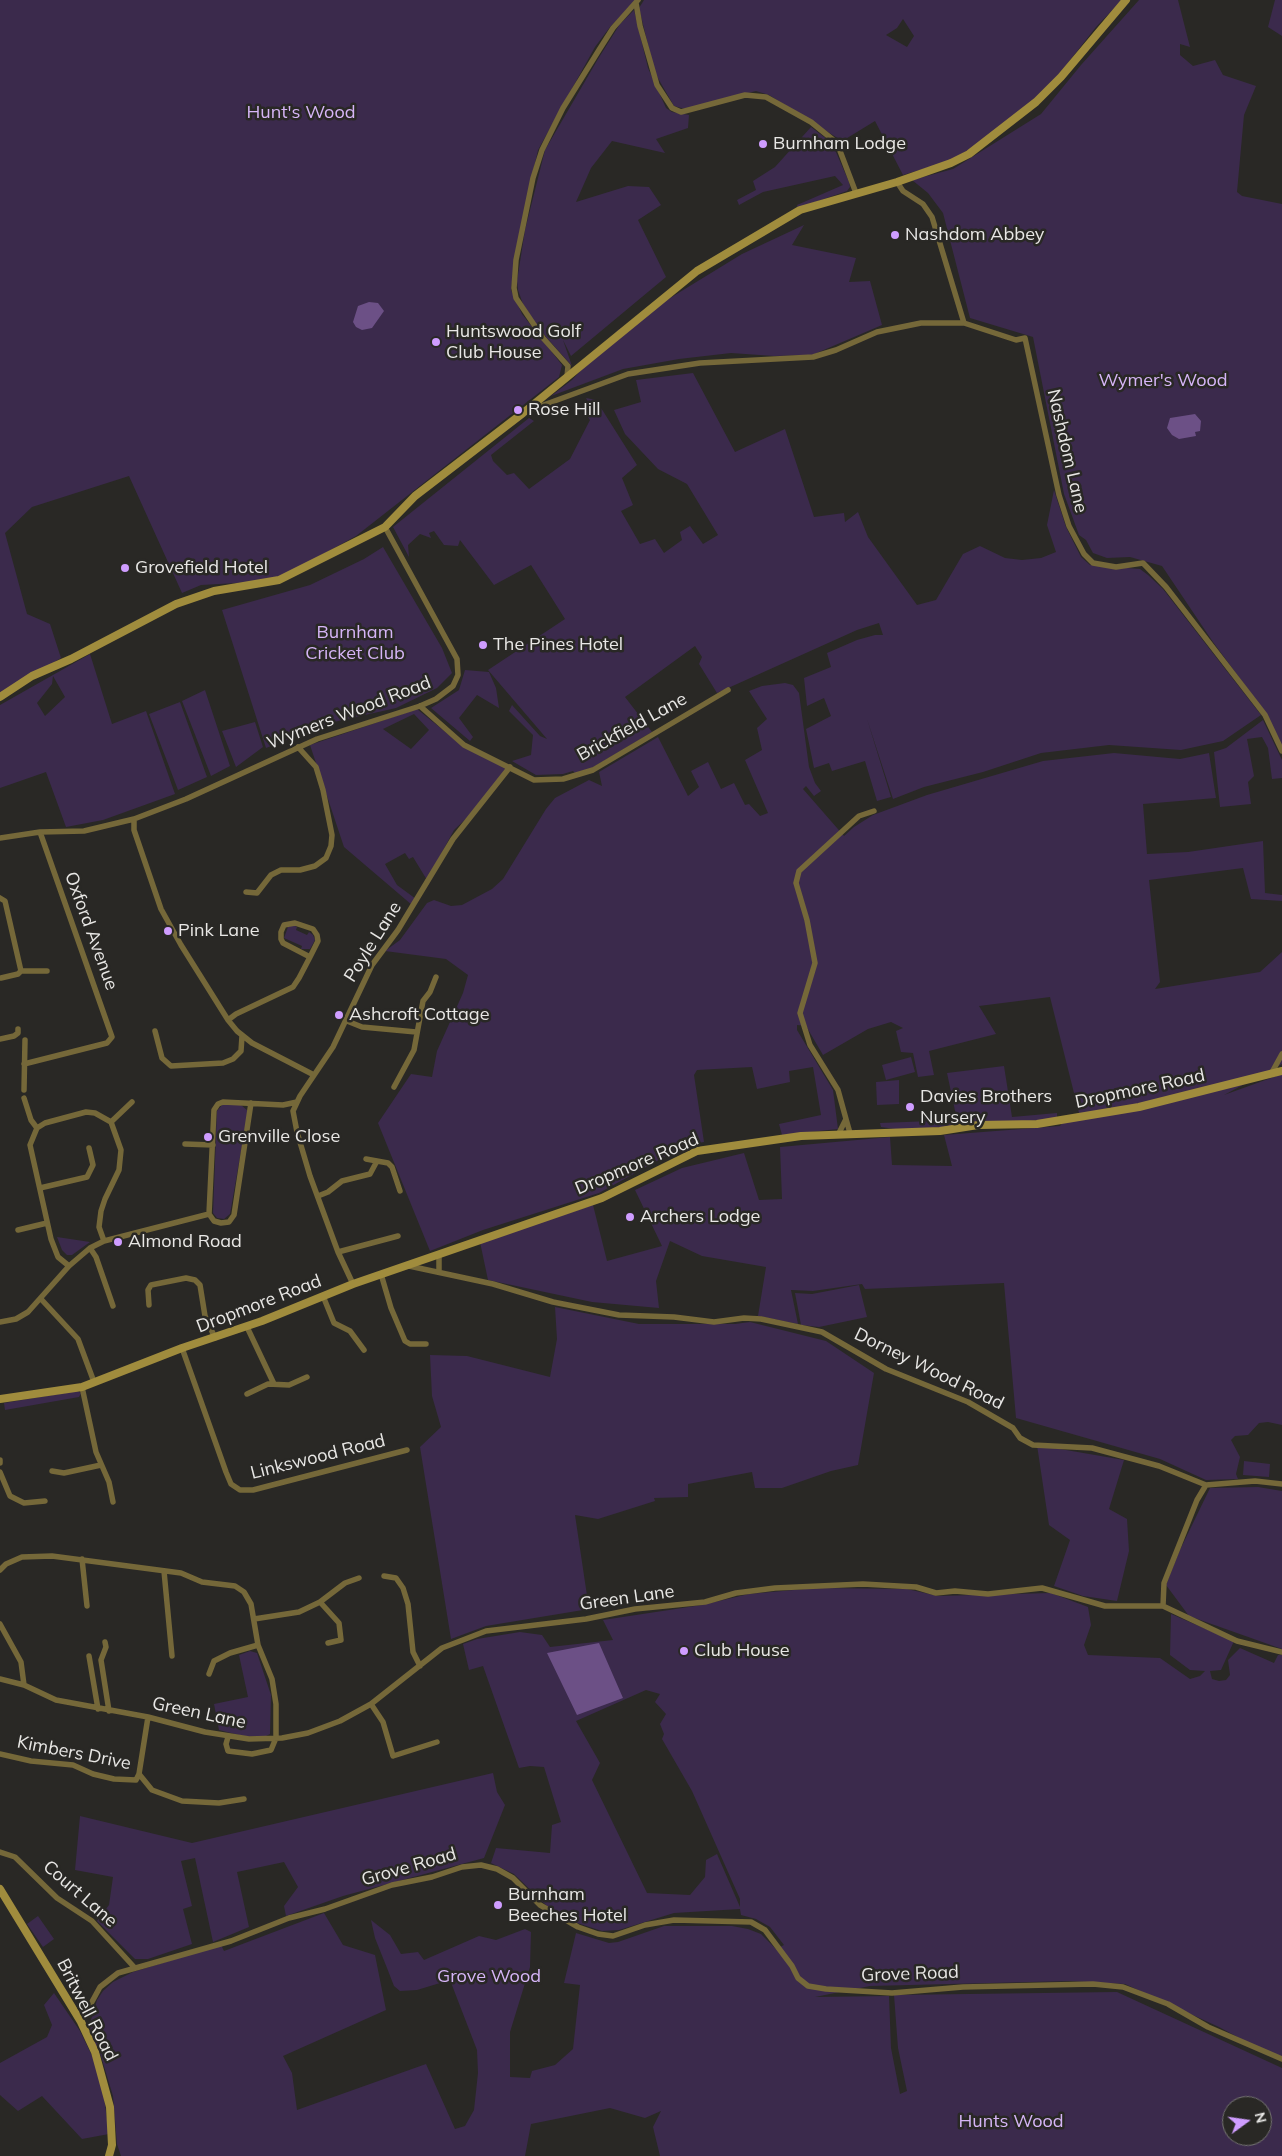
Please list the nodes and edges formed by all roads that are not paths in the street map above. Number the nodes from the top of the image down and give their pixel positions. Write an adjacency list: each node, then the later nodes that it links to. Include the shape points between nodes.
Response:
1 (1126, 0): 3 (street, via 1036,102 986,142 951,163)
2 (637, 1): 4 (street, via 640,26 657,85 672,108 681,112 745,96 766,97 811,122 836,143); 6 (street, via 613,28 542,150 516,260 516,298 543,338 568,366)
3 (897, 182): 4 (street); 5 (street, via 903,191 923,204 932,217)
4 (856, 193): 6 (street, via 800,210 697,272)
5 (964, 323): 7 (street, via 921,322 877,332 814,357 700,362 628,374); 13 (street, Nashdom Lane, via 1016,340 1025,338 1059,495 1068,526 1084,554 1093,563 1116,567 1143,563 1166,586 1266,715)
6 (567, 377): 7 (street)
7 (523, 413): 8 (street, via 415,496)
8 (385, 527): 10 (street, via 279,580 214,591 176,604 32,676); 11 (street, Wymers Wood Road, via 457,659 458,674 453,686)
9 (728, 690): 14 (street, Brickfield Lane, via 593,770 563,779 534,780)
10 (0, 697)
11 (420, 706): 12 (street, Wymers Wood Road); 14 (street, Brickfield Lane, via 464,745)
12 (298, 746): 16 (street, Wymers Wood Road); 21 (street, via 316,767 324,790 331,846 326,858 315,866 281,870 270,875 257,893)
13 (1282, 751)
14 (510, 767): 29 (street, Poyle Lane, via 453,839 398,930 372,965)
15 (874, 811): 49 (street, via 859,816 799,871 796,883 815,963 800,1013 810,1045 838,1090)
16 (134, 819): 17 (street, Wymers Wood Road); 18 (street)
17 (122, 823): 18 (street); 19 (street, Wymers Wood Road, via 84,831)
18 (134, 830): 28 (street, via 161,909)
19 (40, 832): 20 (street, Wymers Wood Road); 37 (street, Oxford Avenue, via 112,1032 110,1040)
20 (0, 838)
21 (246, 892)
22 (0, 898): 24 (street, via 5,901)
23 (310, 957): 23 (street, via 318,941 313,929 296,922 284,925 280,939 283,943); 28 (street, via 293,987)
24 (21, 971): 25 (street); 27 (street)
25 (47, 971)
26 (436, 977): 32 (street, via 423,1001)
27 (1, 978)
28 (228, 1020): 33 (street)
29 (347, 1021): 32 (street, via 362,1027); 40 (street, Poyle Lane)
30 (18, 1029): 34 (street, via 14,1036)
31 (155, 1031): 33 (street, via 162,1058 172,1066 223,1063 233,1059 241,1051)
32 (416, 1032): 41 (street, via 414,1050)
33 (242, 1036): 40 (street)
34 (0, 1038)
35 (25, 1040): 37 (street)
36 (1282, 1054): 39 (street)
37 (24, 1064): 42 (street)
38 (1282, 1070): 39 (street, Dropmore Road)
39 (1271, 1074): 53 (street, Dropmore Road, via 1139,1107 1037,1124)
40 (314, 1075): 45 (street, Poyle Lane)
41 (394, 1087)
42 (24, 1090)
43 (24, 1098): 51 (street)
44 (132, 1102): 50 (street)
45 (297, 1102): 47 (street); 48 (street, Poyle Lane)
46 (251, 1104): 47 (street); 55 (street, via 218,1104 214,1110); 62 (street, via 234,1215 229,1222 221,1223 214,1221)
47 (283, 1105): 48 (street)
48 (293, 1111): 61 (street)
49 (846, 1119): 52 (street); 53 (street)
50 (111, 1122): 51 (street, via 86,1112); 66 (street, via 121,1150 119,1170 101,1212 99,1227)
51 (36, 1128): 59 (street, via 30,1145)
52 (838, 1133): 53 (street, Dropmore Road); 69 (street, Dropmore Road, via 697,1151 602,1198)
53 (850, 1133)
54 (186, 1144): 55 (street)
55 (212, 1144): 62 (street)
56 (89, 1148): 59 (street, via 93,1165 90,1175)
57 (366, 1159): 58 (street)
58 (377, 1161): 60 (street, via 392,1167); 61 (street, via 370,1174 342,1181)
59 (40, 1188): 63 (street)
60 (400, 1191)
61 (318, 1196): 68 (street)
62 (209, 1214): 66 (street)
63 (47, 1223): 64 (street); 70 (street, via 58,1256)
64 (18, 1230)
65 (398, 1236): 68 (street)
66 (104, 1241): 67 (street)
67 (90, 1248): 70 (street); 78 (street)
68 (338, 1252): 74 (street)
69 (439, 1255): 71 (street, Dropmore Road); 72 (street)
70 (69, 1266): 76 (street)
71 (409, 1266): 72 (street, Dorney Wood Road); 73 (street, Dropmore Road)
72 (439, 1271): 95 (street, Dorney Wood Road, via 553,1302 619,1315 714,1322 761,1319 822,1332 886,1369 968,1402 1013,1428 1020,1438 1033,1445 1092,1448 1159,1466)
73 (381, 1274): 74 (street, Dropmore Road); 82 (street, via 390,1308 406,1341)
74 (353, 1284): 75 (street, Dropmore Road)
75 (323, 1296): 80 (street, Dropmore Road); 84 (street, via 334,1323 350,1331)
76 (42, 1299): 79 (street, via 16,1319); 86 (street, via 78,1339)
77 (149, 1305): 81 (street, via 151,1285 186,1278 195,1280 200,1285 205,1316)
78 (113, 1306)
79 (0, 1322)
80 (247, 1326): 81 (street, Dropmore Road); 87 (street)
81 (215, 1338): 83 (street, Dropmore Road)
82 (426, 1344)
83 (182, 1348): 86 (street, Dropmore Road); 91 (street, Linkswood Road, via 226,1472 231,1484 240,1490 253,1490)
84 (364, 1350)
85 (307, 1377): 87 (street, via 289,1385)
86 (94, 1382): 88 (street, Dropmore Road)
87 (274, 1384): 89 (street)
88 (82, 1387): 90 (street, Dropmore Road); 92 (street)
89 (247, 1394)
90 (0, 1399)
91 (407, 1450)
92 (101, 1465): 93 (street); 98 (street)
93 (52, 1471)
94 (0, 1472): 97 (street, via 10,1496 24,1503)
95 (1206, 1484): 96 (street, Dorney Wood Road, via 1255,1481); 108 (street, via 1164,1584)
96 (1282, 1484)
97 (45, 1501)
98 (113, 1502)
99 (0, 1559): 101 (street)
100 (82, 1559): 101 (street, via 22,1557); 103 (street); 107 (street)
101 (6, 1564): 102 (street)
102 (0, 1570)
103 (164, 1571): 109 (street, via 202,1582 235,1586 244,1592 251,1604); 116 (street)
104 (384, 1576): 117 (street, via 396,1578 403,1588 413,1652)
105 (359, 1578): 106 (street, via 346,1583)
106 (320, 1602): 109 (street, via 299,1612); 112 (street, via 339,1623 341,1640)
107 (87, 1606)
108 (1163, 1606): 114 (street, Green Lane, via 1236,1641); 117 (street, Green Lane, via 1105,1606 1042,1588 988,1594 936,1593 910,1586 863,1584 775,1588 736,1593 705,1602 486,1631 442,1648)
109 (254, 1619): 113 (street)
110 (0, 1624): 120 (street, via 21,1662)
111 (105, 1642): 123 (street, via 101,1660)
112 (328, 1643)
113 (258, 1645): 118 (street, via 214,1661); 126 (street, via 272,1679)
114 (1282, 1652)
115 (90, 1656): 122 (street)
116 (172, 1656)
117 (420, 1666): 121 (street, Green Lane)
118 (209, 1674)
119 (0, 1679): 120 (street, Green Lane)
120 (24, 1685): 122 (street, Green Lane, via 56,1700)
121 (371, 1704): 126 (street, Green Lane, via 308,1733); 127 (street, via 383,1722 393,1756)
122 (98, 1709): 123 (street, Green Lane)
123 (109, 1711): 124 (street, Green Lane)
124 (148, 1717): 125 (street, Green Lane); 129 (street, Kimbers Drive)
125 (228, 1736): 126 (street, Green Lane); 126 (street, via 228,1751 252,1754 271,1750)
126 (276, 1738)
127 (437, 1742)
128 (0, 1754): 129 (street, Kimbers Drive, via 73,1765 93,1774 126,1781 136,1780)
129 (139, 1774): 130 (street, Kimbers Drive, via 152,1790 182,1801 219,1803)
130 (244, 1799)
131 (0, 1852): 133 (street, Court Lane, via 15,1857 58,1898 92,1921)
132 (0, 1889): 134 (street, Britwell Road)
133 (134, 1967): 134 (street, Grove Road, via 118,1973 100,1987); 135 (street, Grove Road, via 231,1941 289,1918 326,1909 392,1885 480,1865 497,1869 513,1878 540,1905 578,1927 598,1934 613,1936 645,1925 674,1920 751,1922 765,1930 798,1978 808,1986 892,1993 972,1987 1093,1984 1123,1987 1168,2004 1208,2027)
134 (80, 2022): 136 (street, Britwell Road, via 96,2052 107,2088 112,2122 112,2146)
135 (1282, 2059)
136 (108, 2156)

